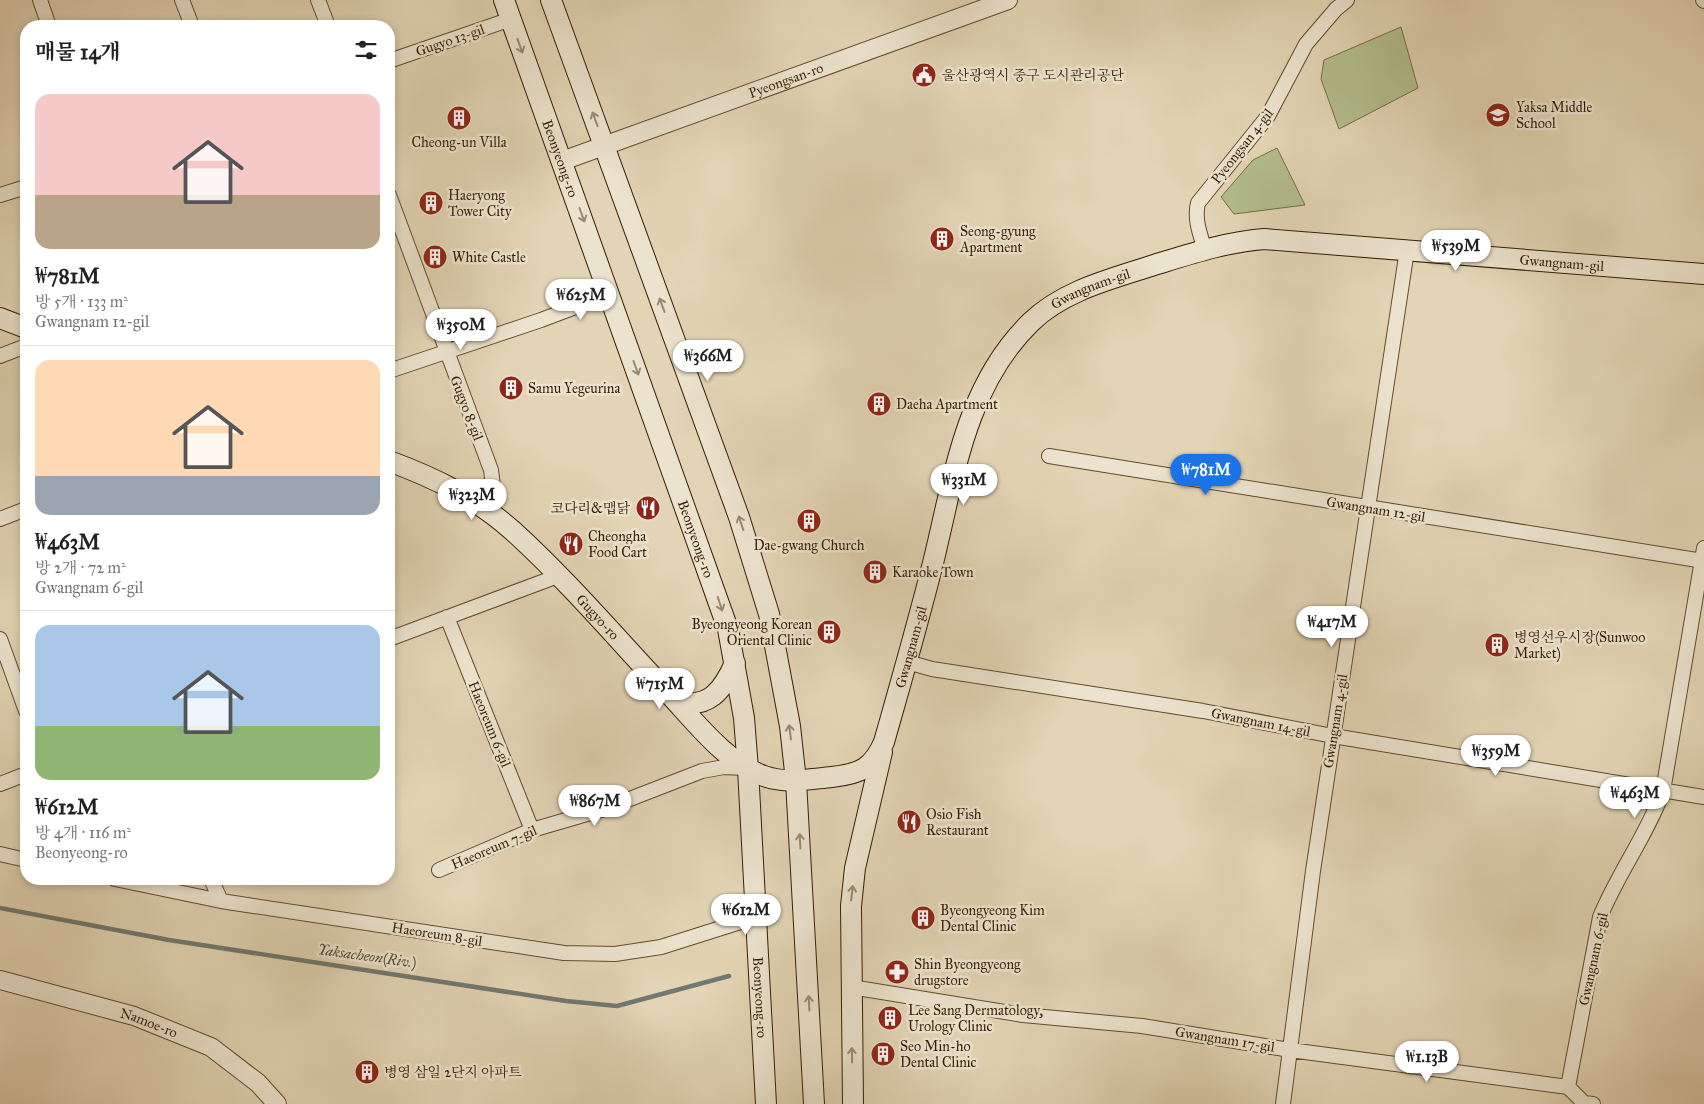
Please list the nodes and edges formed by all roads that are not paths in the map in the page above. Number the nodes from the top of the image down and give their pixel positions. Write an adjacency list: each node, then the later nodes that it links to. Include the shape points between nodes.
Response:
1 (40, 0): 9 (street)
2 (182, 0): 10 (street)
3 (318, 0): 11 (street)
4 (504, 0): 8 (main road, Beonyeong-ro)
5 (551, 0): 13 (main road, one-way to 5)
6 (1008, 0): 13 (street, Pyeongsan-ro)
7 (1347, 0): 18 (street, Pyeongsan 4-gil, via 1306,44 1268,116 1198,203 1195,212)
8 (511, 19): 12 (street, Gugyo 13-gil); 14 (main road, Beonyeong-ro, one-way to 14)
9 (47, 20)
10 (190, 20)
11 (326, 20)
12 (395, 58)
13 (604, 145): 14 (street, Pyeongsan-ro); 47 (main road, one-way to 13, via 778,658 757,570)
14 (562, 160): 21 (main road, Beonyeong-ro, one-way to 21)
15 (20, 189): 16 (street)
16 (0, 195)
17 (395, 212): 25 (street, Gugyo 8-gil)
18 (1205, 250): 19 (main road, Gwangnam-gil, via 1264,239); 39 (main road, Gwangnam-gil, via 1090,286 1055,303 1032,322 994,369 978,399 959,451)
19 (1407, 250): 20 (main road, Gwangnam-gil); 31 (street, Gwangnam 4-gil)
20 (1702, 275)
21 (610, 294): 25 (street); 40 (main road, Beonyeong-ro, one-way to 40, via 714,585)
22 (0, 318): 23 (main road)
23 (20, 326)
24 (20, 348): 26 (street)
25 (446, 352): 27 (street); 30 (street, Gugyo 8-gil, via 491,470 493,486)
26 (0, 356)
27 (395, 369)
28 (1049, 456): 31 (street, Gwangnam 12-gil)
29 (395, 464): 30 (main road, Gugyo-ro, via 455,489)
30 (484, 508): 35 (main road, Gugyo-ro, via 513,531)
31 (1368, 508): 34 (street, Gwangnam 12-gil); 43 (street, Gwangnam 4-gil)
32 (20, 511): 33 (street)
33 (0, 519)
34 (1703, 556): 49 (street, Gwangnam 6-gil)
35 (558, 576): 36 (street); 42 (main road, Gugyo-ro)
36 (447, 617): 37 (street); 51 (street, Haeoreum 6-gil)
37 (395, 637)
38 (0, 640): 41 (street)
39 (907, 662): 43 (street, Gwangnam 14-gil, via 959,674 1203,711); 44 (main road, Gwangnam-gil)
40 (736, 663): 42 (main road, via 724,684 710,699 692,704); 45 (main road, Beonyeong-ro)
41 (20, 695)
42 (676, 701): 45 (main road, Gugyo-ro, via 708,735)
43 (1333, 736): 49 (street, Gwangnam 14-gil); 61 (street, Gwangnam 4-gil)
44 (884, 742): 47 (main road, Gwangnam-gil, via 879,755 859,772); 60 (main road, one-way to 44, via 850,906 855,868)
45 (748, 769): 47 (main road, Gugyo-ro, via 780,780); 51 (street, Haeoreum 7-gil, via 724,766 702,771 604,809); 58 (main road, Beonyeong-ro)
46 (20, 776): 48 (street)
47 (796, 781): 65 (main road, one-way to 47)
48 (0, 784)
49 (1663, 791): 50 (street, Gwangnam 14-gil); 62 (street, Gwangnam 6-gil, via 1655,813 1600,917)
50 (1704, 797)
51 (532, 830): 54 (street, Haeoreum 7-gil)
52 (0, 854): 53 (street)
53 (20, 859)
54 (439, 870)
55 (144, 885): 57 (street, Haeoreum 8-gil)
56 (214, 885): 57 (street)
57 (221, 901): 58 (street, Haeoreum 8-gil, via 581,954 661,948)
58 (756, 918): 64 (main road, Beonyeong-ro)
59 (0, 980): 63 (street, Namoe-ro, via 134,1016 211,1047 258,1083)
60 (850, 987): 61 (street, Gwangnam 17-gil, via 1023,1015 1142,1026); 66 (main road, one-way to 60)
61 (1290, 1050): 62 (street, Gwangnam 17-gil); 67 (street, Gwangnam 4-gil)
62 (1568, 1087): 68 (street, via 1584,1103)
63 (277, 1104)
64 (766, 1104)
65 (814, 1104)
66 (853, 1104)
67 (1283, 1104)
68 (1593, 1104)

